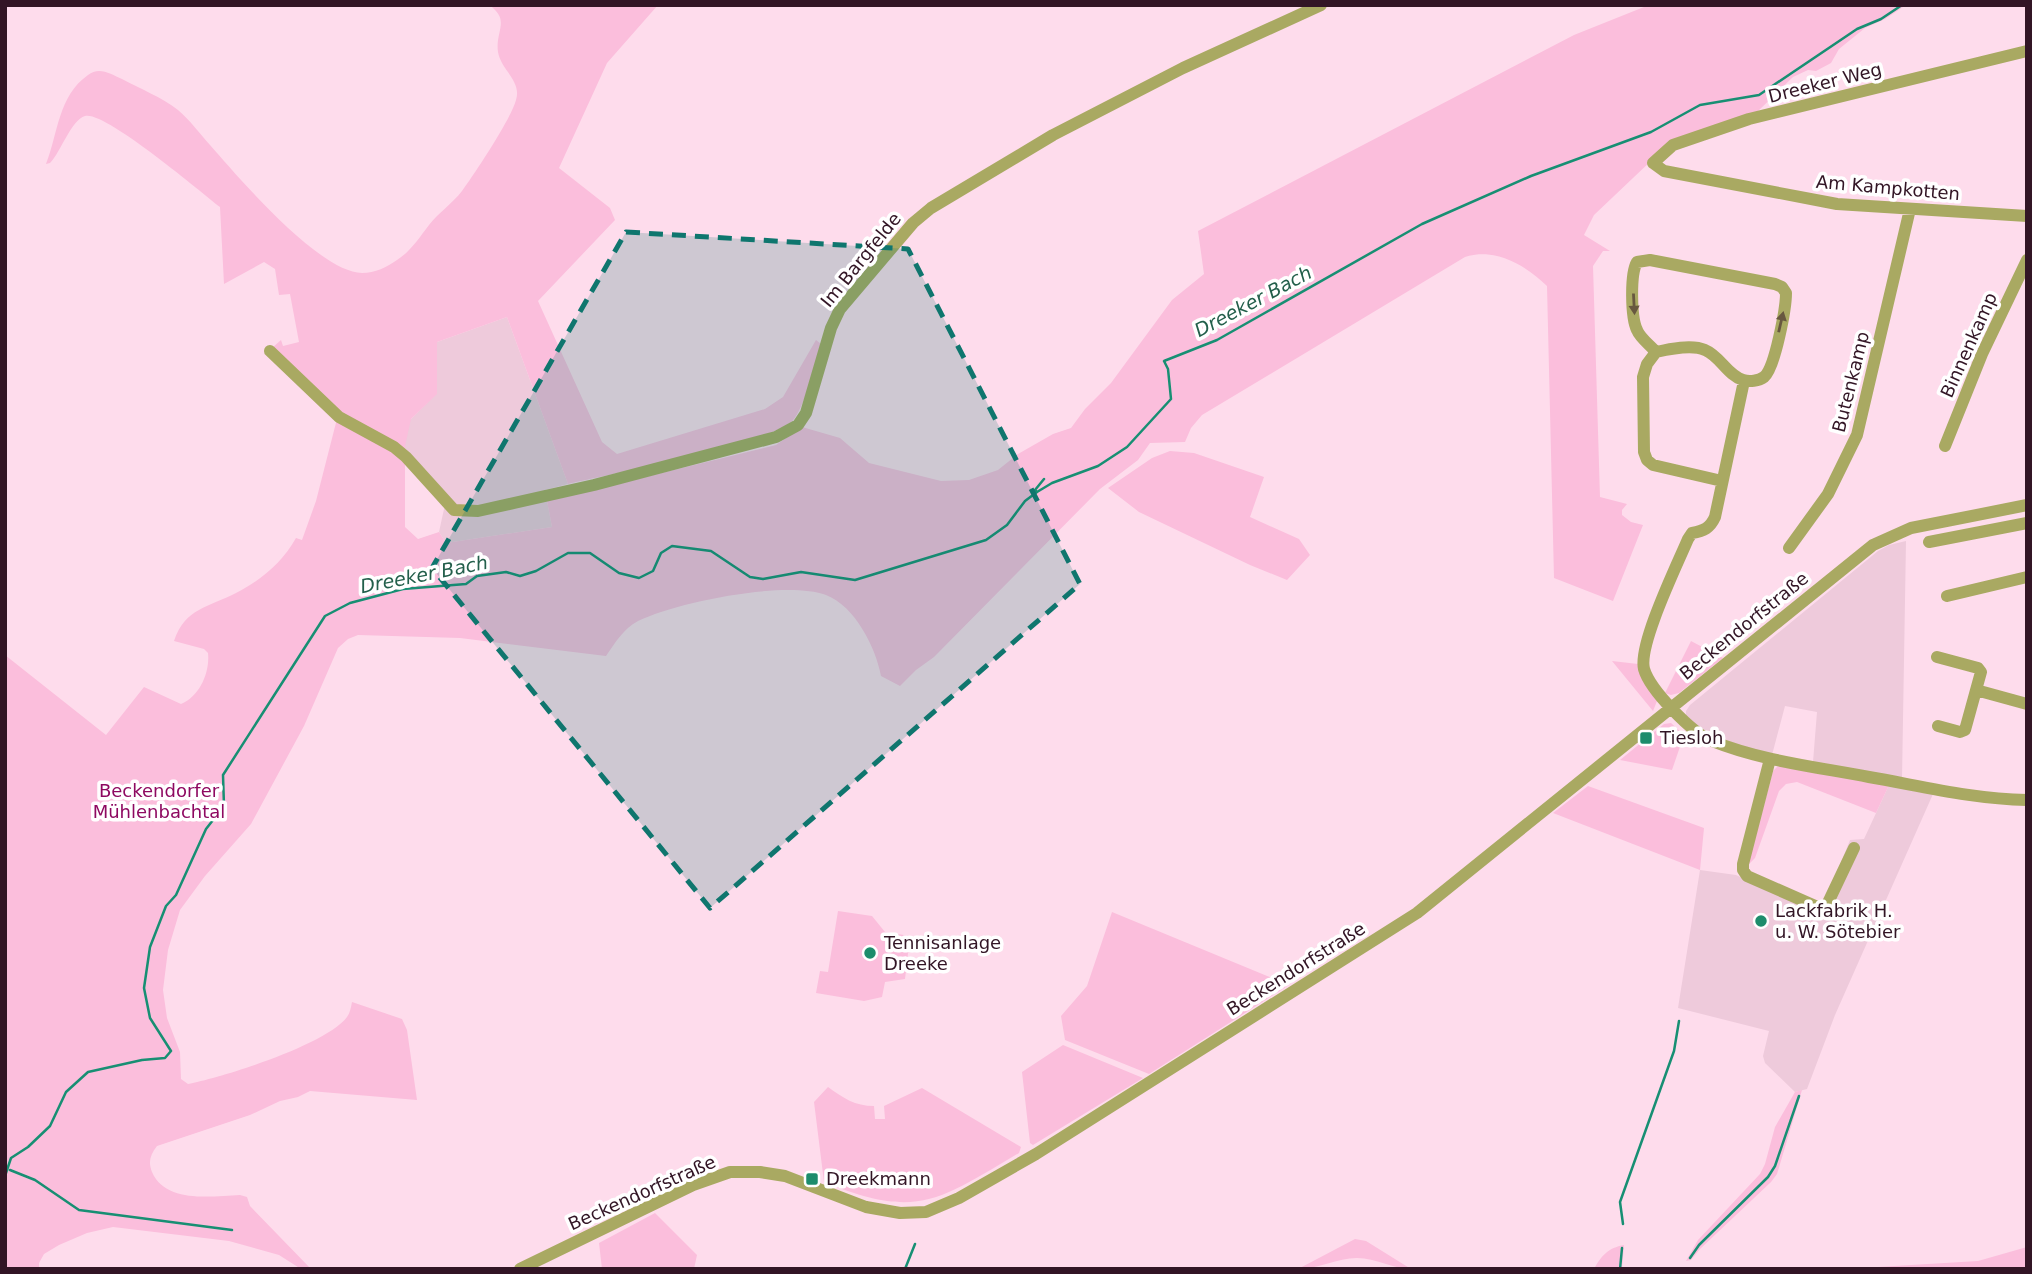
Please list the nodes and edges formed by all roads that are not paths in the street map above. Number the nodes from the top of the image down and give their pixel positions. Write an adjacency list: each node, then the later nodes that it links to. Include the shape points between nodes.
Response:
1 (1321, 5): 7 (street, Im Bargfelde, via 1183,68 1054,135 931,208 840,309 806,413 798,425 776,437 582,488 478,511 454,510 406,457 339,417)
2 (2027, 51): 3 (street, Dreeker Weg, via 1749,119 1673,145 1653,163)
3 (1664, 171): 4 (street, Am Kampkotten, via 1837,204)
4 (1910, 209): 5 (street, Am Kampkotten); 15 (street, Butenkamp, via 1857,435 1828,494)
5 (2027, 216)
6 (2027, 260): 10 (street, Binnenkamp)
7 (270, 351)
8 (1656, 352): 9 (street, via 1706,350 1729,372); 9 (street, one-way to 8, via 1765,376 1772,365 1786,302 1786,293 1775,284 1650,260 1637,262 1632,277 1635,324); 11 (street, via 1643,377 1647,460)
9 (1750, 381): 11 (street)
10 (1945, 446)
11 (1722, 481): 21 (street, via 1711,526 1688,539 1645,646 1645,672)
12 (2027, 505): 21 (street, Beckendorfstraße, via 1911,528 1872,545)
13 (2027, 523): 14 (street)
14 (1929, 542)
15 (1789, 548)
16 (2027, 578): 17 (street)
17 (1947, 596)
18 (1937, 657): 19 (street, via 1978,668)
19 (1976, 690): 20 (street); 22 (street, via 1965,730)
20 (2027, 704)
21 (1671, 707): 23 (street, via 1704,737); 26 (street, Beckendorfstraße, via 1417,913 959,1198 926,1212 900,1213 866,1207 772,1174 730,1172)
22 (1938, 726)
23 (1770, 759): 24 (street, via 1956,794); 25 (street, via 1743,864 1747,876 1825,909)
24 (2027, 800)
25 (1854, 848)
26 (520, 1269)

